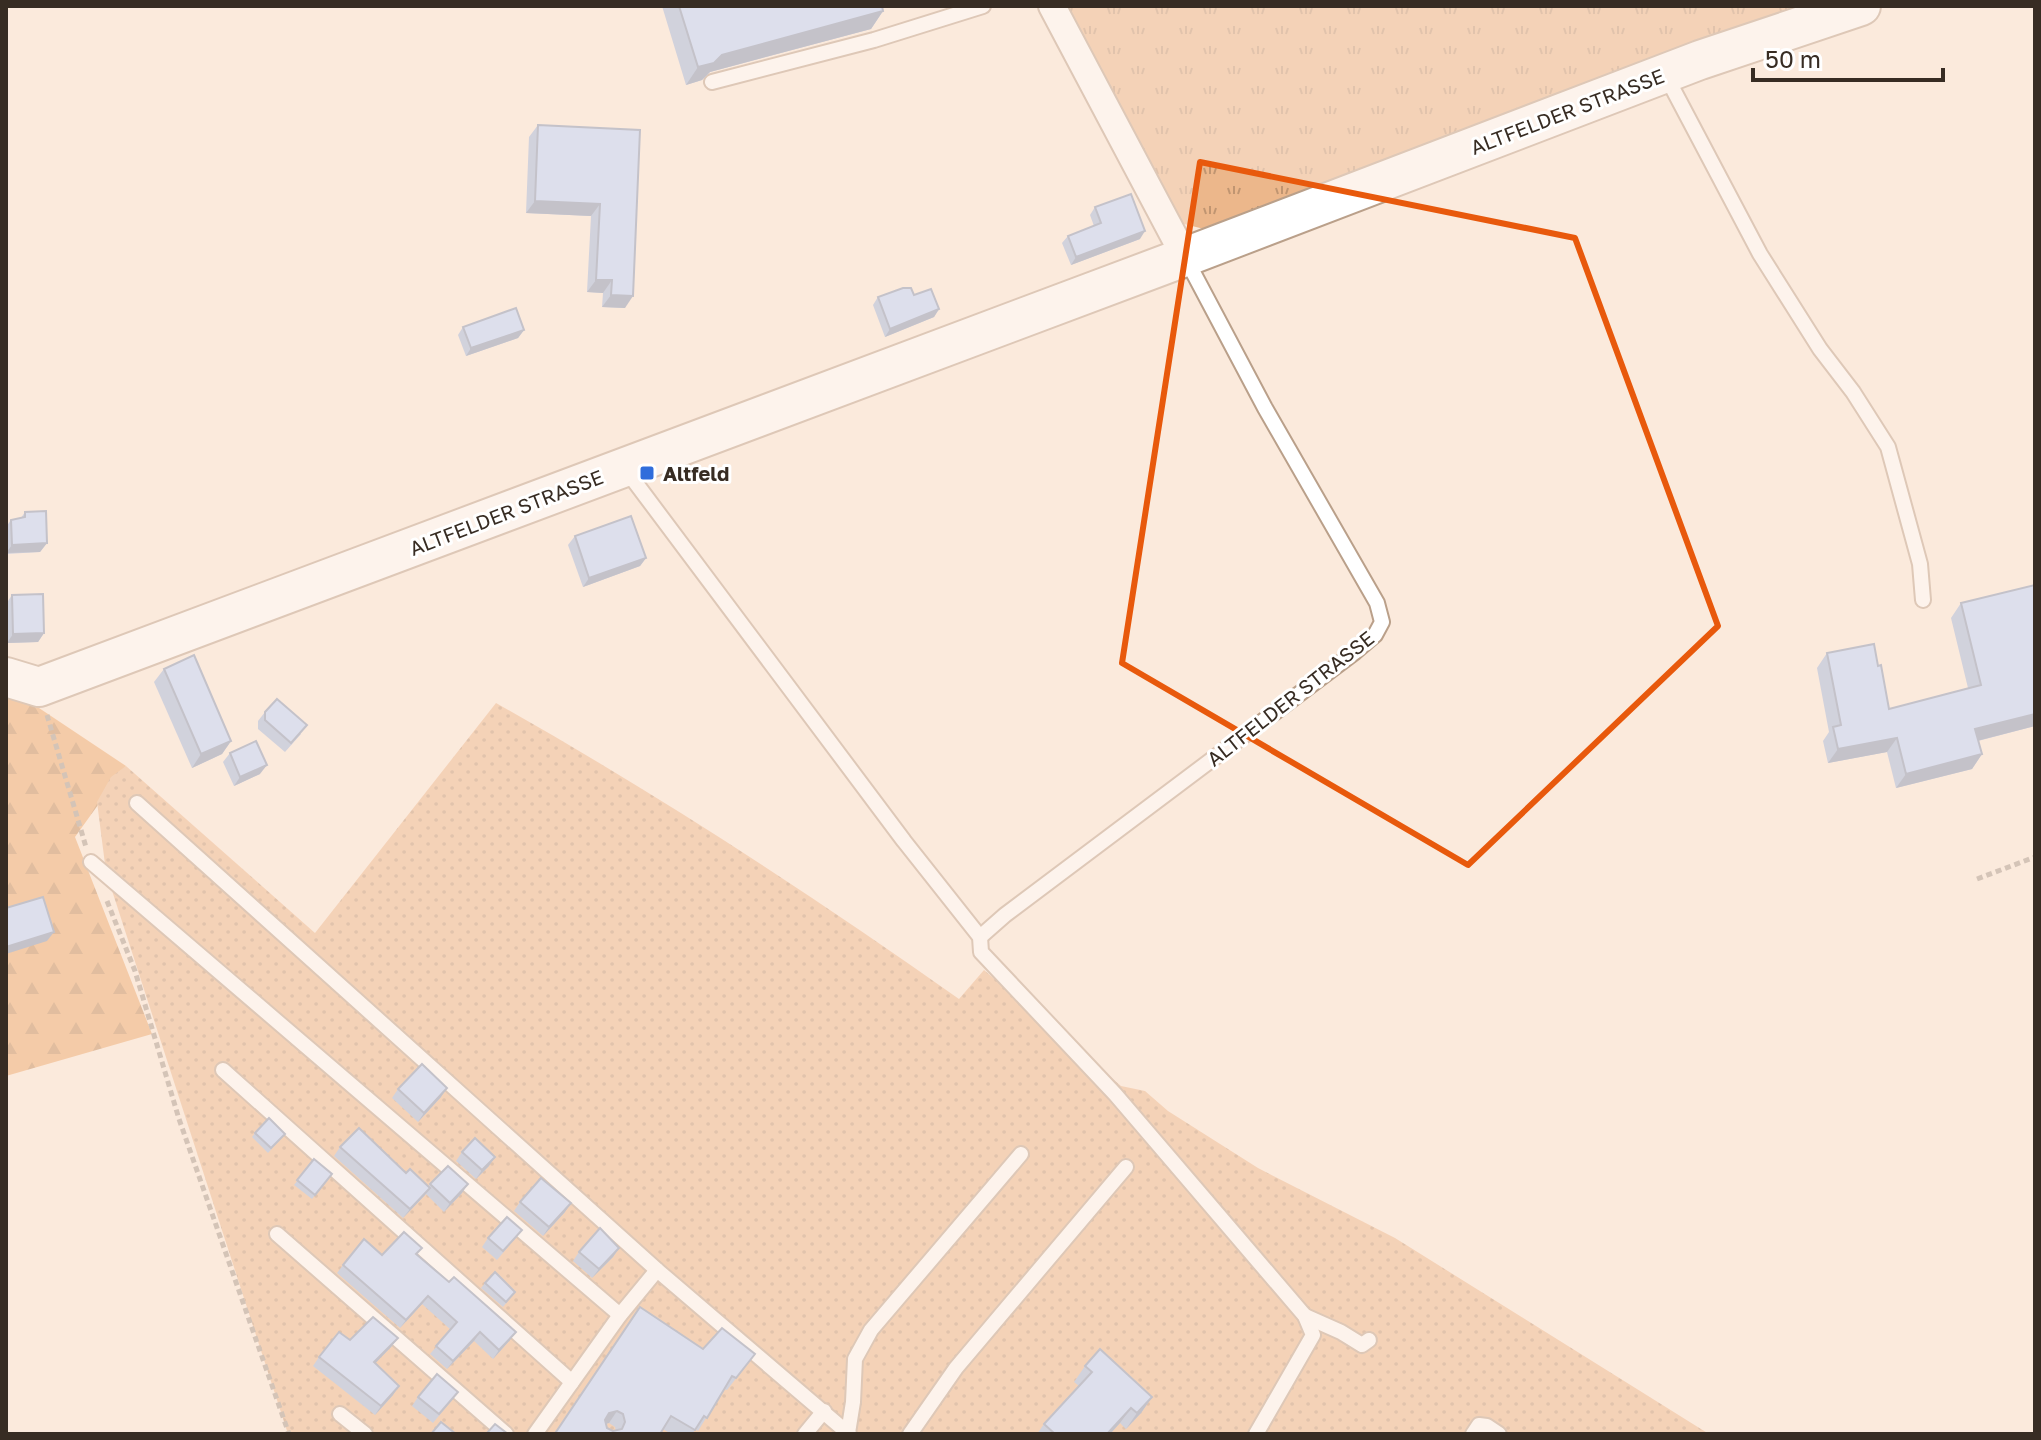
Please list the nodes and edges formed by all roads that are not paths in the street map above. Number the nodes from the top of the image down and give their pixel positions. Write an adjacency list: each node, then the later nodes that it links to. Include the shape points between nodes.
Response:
1 (983, 6): 5 (lane)
2 (1052, 6): 6 (street, ALTFELDER STRASSE)
3 (1861, 6): 4 (street, ALTFELDER STRASSE)
4 (1665, 74): 6 (street, ALTFELDER STRASSE); 8 (lane, via 1760,254 1888,447 1920,564)
5 (712, 82)
6 (1185, 257): 7 (street, ALTFELDER STRASSE); 12 (lane, ALTFELDER STRASSE, via 1377,603 1382,622 1355,652)
7 (624, 467): 9 (street, ALTFELDER STRASSE); 12 (lane)
8 (1923, 600)
9 (22, 682)
10 (137, 803): 17 (lane)
11 (91, 862): 18 (lane)
12 (980, 937): 19 (lane, via 981,952 1115,1094)
13 (223, 1070): 21 (lane)
14 (1021, 1154): 28 (lane, via 871,1330 855,1359)
15 (1126, 1167): 29 (lane, via 956,1368)
16 (277, 1234): 25 (lane)
17 (657, 1270): 18 (lane); 22 (lane)
18 (620, 1315): 21 (lane)
19 (1305, 1316): 20 (lane, via 1362,1345); 30 (lane, via 1313,1335)
20 (1369, 1340)
21 (572, 1382): 26 (lane)
22 (824, 1411): 27 (lane); 28 (lane)
23 (340, 1414): 24 (lane)
24 (365, 1434)
25 (506, 1434)
26 (535, 1434)
27 (805, 1434)
28 (849, 1434)
29 (910, 1434)
30 (1256, 1434)
31 (1473, 1434): 32 (lane, via 1479,1425)
32 (1499, 1434)

